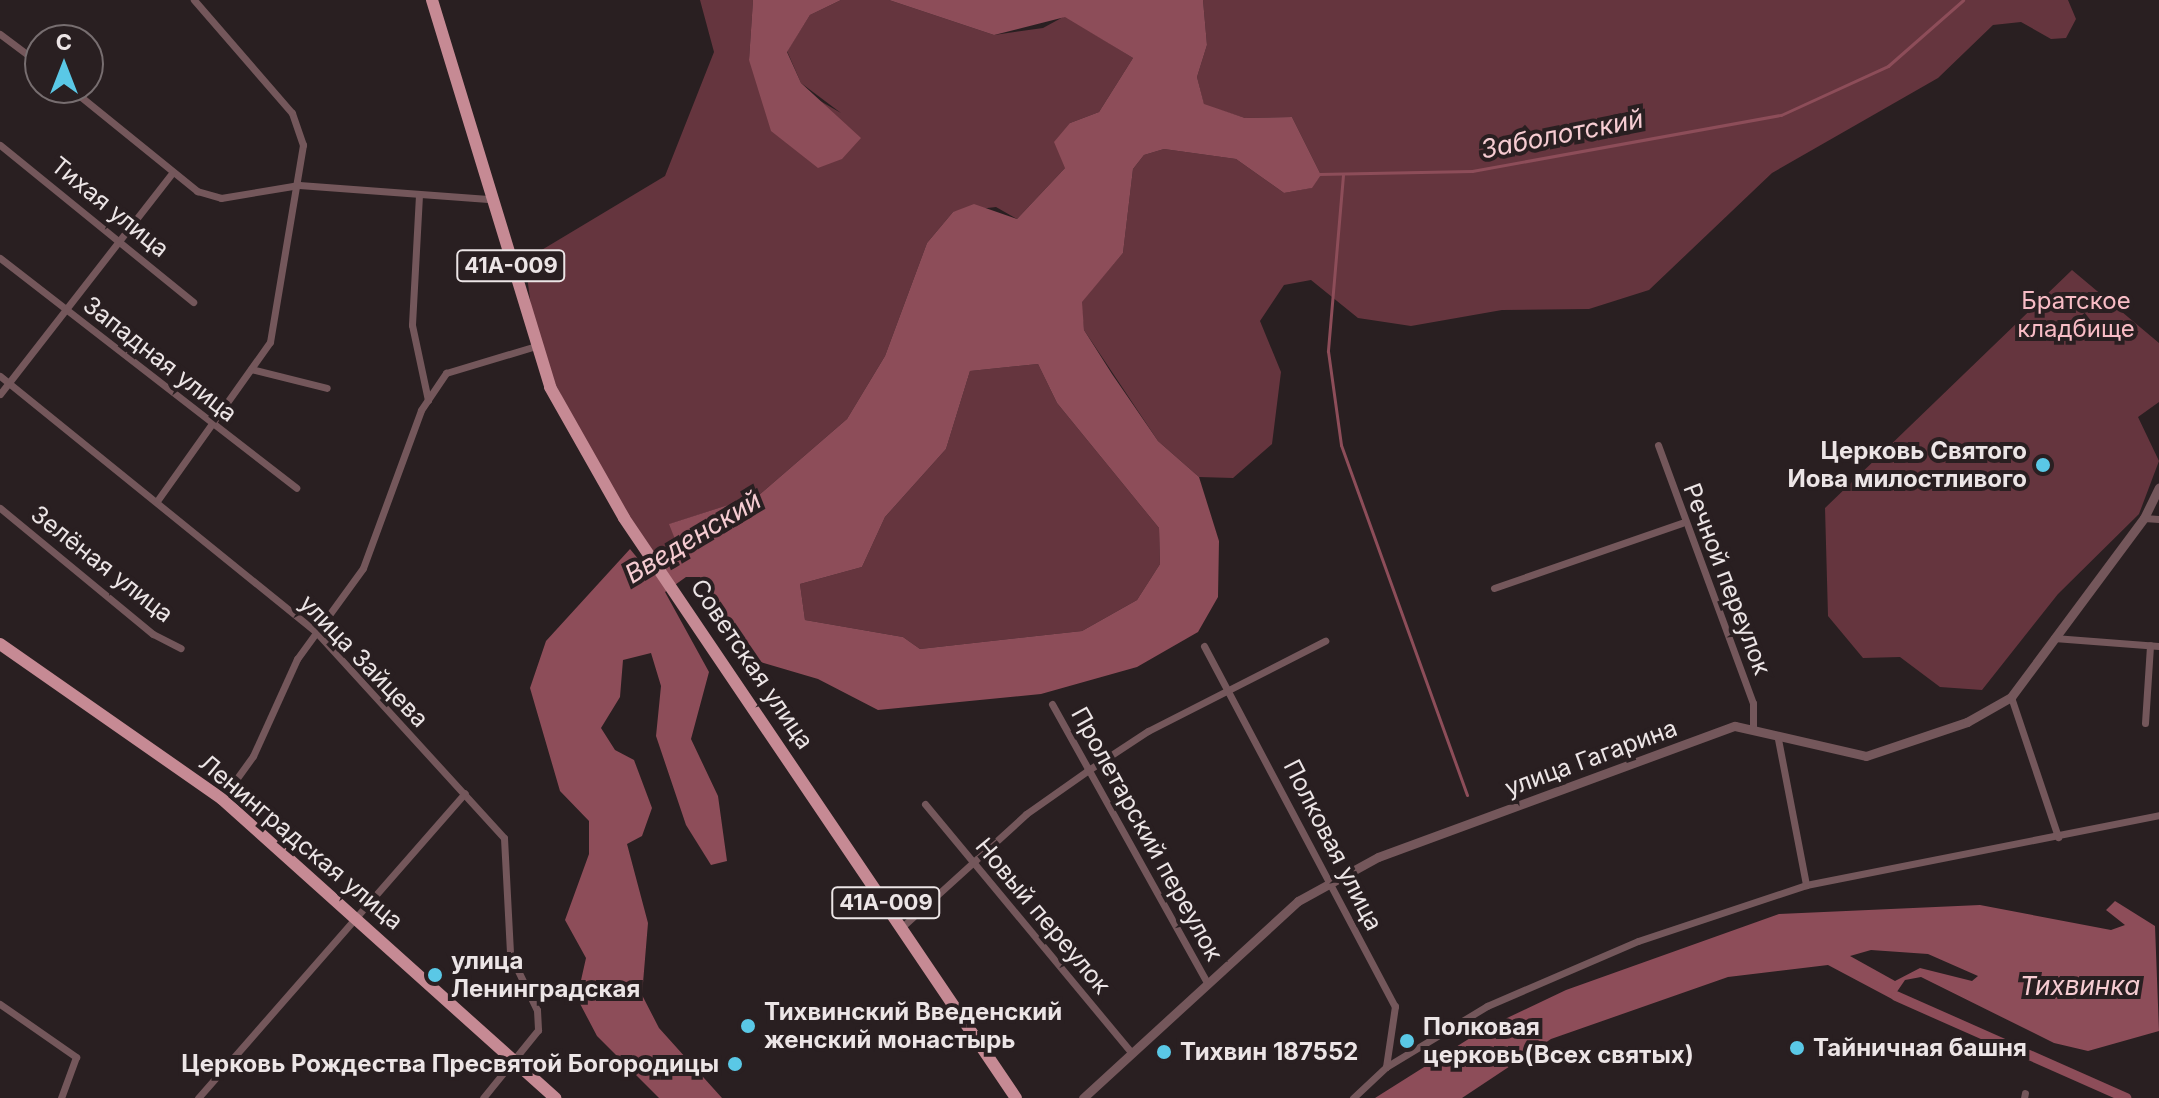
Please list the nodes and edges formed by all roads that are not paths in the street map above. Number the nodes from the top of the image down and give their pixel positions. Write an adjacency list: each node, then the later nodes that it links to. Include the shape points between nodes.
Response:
1 (194, 0): 10 (street, via 292,113 303,145)
2 (432, 0): 12 (main road, Советская улица / 41А-009)
3 (0, 34): 4 (street)
4 (24, 52)
5 (89, 104): 9 (street)
6 (0, 145): 7 (street, Тихая улица)
7 (9, 151): 8 (street); 13 (street, Тихая улица)
8 (0, 159)
9 (172, 173): 10 (street, via 221,198); 13 (street)
10 (291, 187): 11 (street); 18 (street, via 270,342)
11 (419, 195): 12 (street); 23 (street, via 412,325)
12 (491, 199): 17 (main road, Советская улица / 41А-009)
13 (120, 239): 15 (street, Тихая улица); 16 (street)
14 (0, 258): 16 (street, Западная улица)
15 (193, 302)
16 (63, 308): 20 (street); 24 (street, Западная улица)
17 (536, 346): 23 (street, via 446,373); 57 (main road, Советская улица / 41А-009, via 550,387 650,555)
18 (251, 369): 21 (street); 24 (street)
19 (0, 376): 20 (street, улица Зайцева)
20 (8, 382): 22 (street); 28 (street, улица Зайцева)
21 (327, 388)
22 (0, 394)
23 (428, 400): 34 (street, via 396,466 363,568)
24 (209, 425): 27 (street, Западная улица); 28 (street)
25 (1658, 445): 32 (street, Речной переулок)
26 (2159, 487): 30 (street)
27 (296, 488)
28 (157, 501): 34 (street, улица Зайцева)
29 (0, 508): 40 (street, Зелёная улица, via 153,634)
30 (2144, 518): 31 (street); 35 (street)
31 (2159, 519)
32 (1682, 523): 33 (street); 45 (street, Речной переулок, via 1753,703)
33 (1494, 588)
34 (317, 633): 48 (street, улица Зайцева); 49 (street)
35 (2052, 638): 38 (street); 42 (street)
36 (1325, 641): 41 (street)
37 (0, 644): 49 (main road, Ленинградская улица)
38 (2154, 645): 44 (street)
39 (1204, 646): 41 (street, Полковая улица)
40 (181, 648)
41 (1228, 689): 47 (street); 54 (street, Полковая улица)
42 (2011, 697): 46 (street, via 1967,722 1866,756); 52 (street)
43 (1052, 704): 47 (street, Пролетарский переулок)
44 (2145, 723)
45 (1753, 728): 46 (street); 54 (street, улица Гагарина, via 1735,726)
46 (1778, 739): 55 (street)
47 (1087, 771): 53 (street, via 1026,814); 58 (street, Пролетарский переулок)
48 (465, 793): 56 (street); 61 (street, улица Зайцева, via 504,838 510,954 537,1010 538,1030)
49 (222, 799): 56 (main road, Ленинградская улица)
50 (925, 804): 53 (street, Новый переулок)
51 (2159, 815): 52 (street)
52 (2058, 837): 55 (street)
53 (973, 866): 57 (street); 60 (street, Новый переулок)
54 (1327, 880): 58 (street, улица Гагарина); 62 (street, Полковая улица, via 1395,1006)
55 (1806, 885): 62 (street, via 1638,941 1487,1006)
56 (360, 918): 61 (main road, Ленинградская улица); 64 (street)
57 (902, 927): 67 (main road, Советская улица / 41А-009)
58 (1207, 983): 60 (street, улица Гагарина)
59 (0, 1004): 63 (street, via 76,1057)
60 (1132, 1053): 68 (street, улица Гагарина)
61 (517, 1060): 65 (street, улица Зайцева); 66 (main road, Ленинградская улица)
62 (1386, 1067): 69 (street)
63 (61, 1098)
64 (198, 1098)
65 (483, 1098)
66 (555, 1098)
67 (1016, 1098)
68 (1083, 1098)
69 (1353, 1098)

